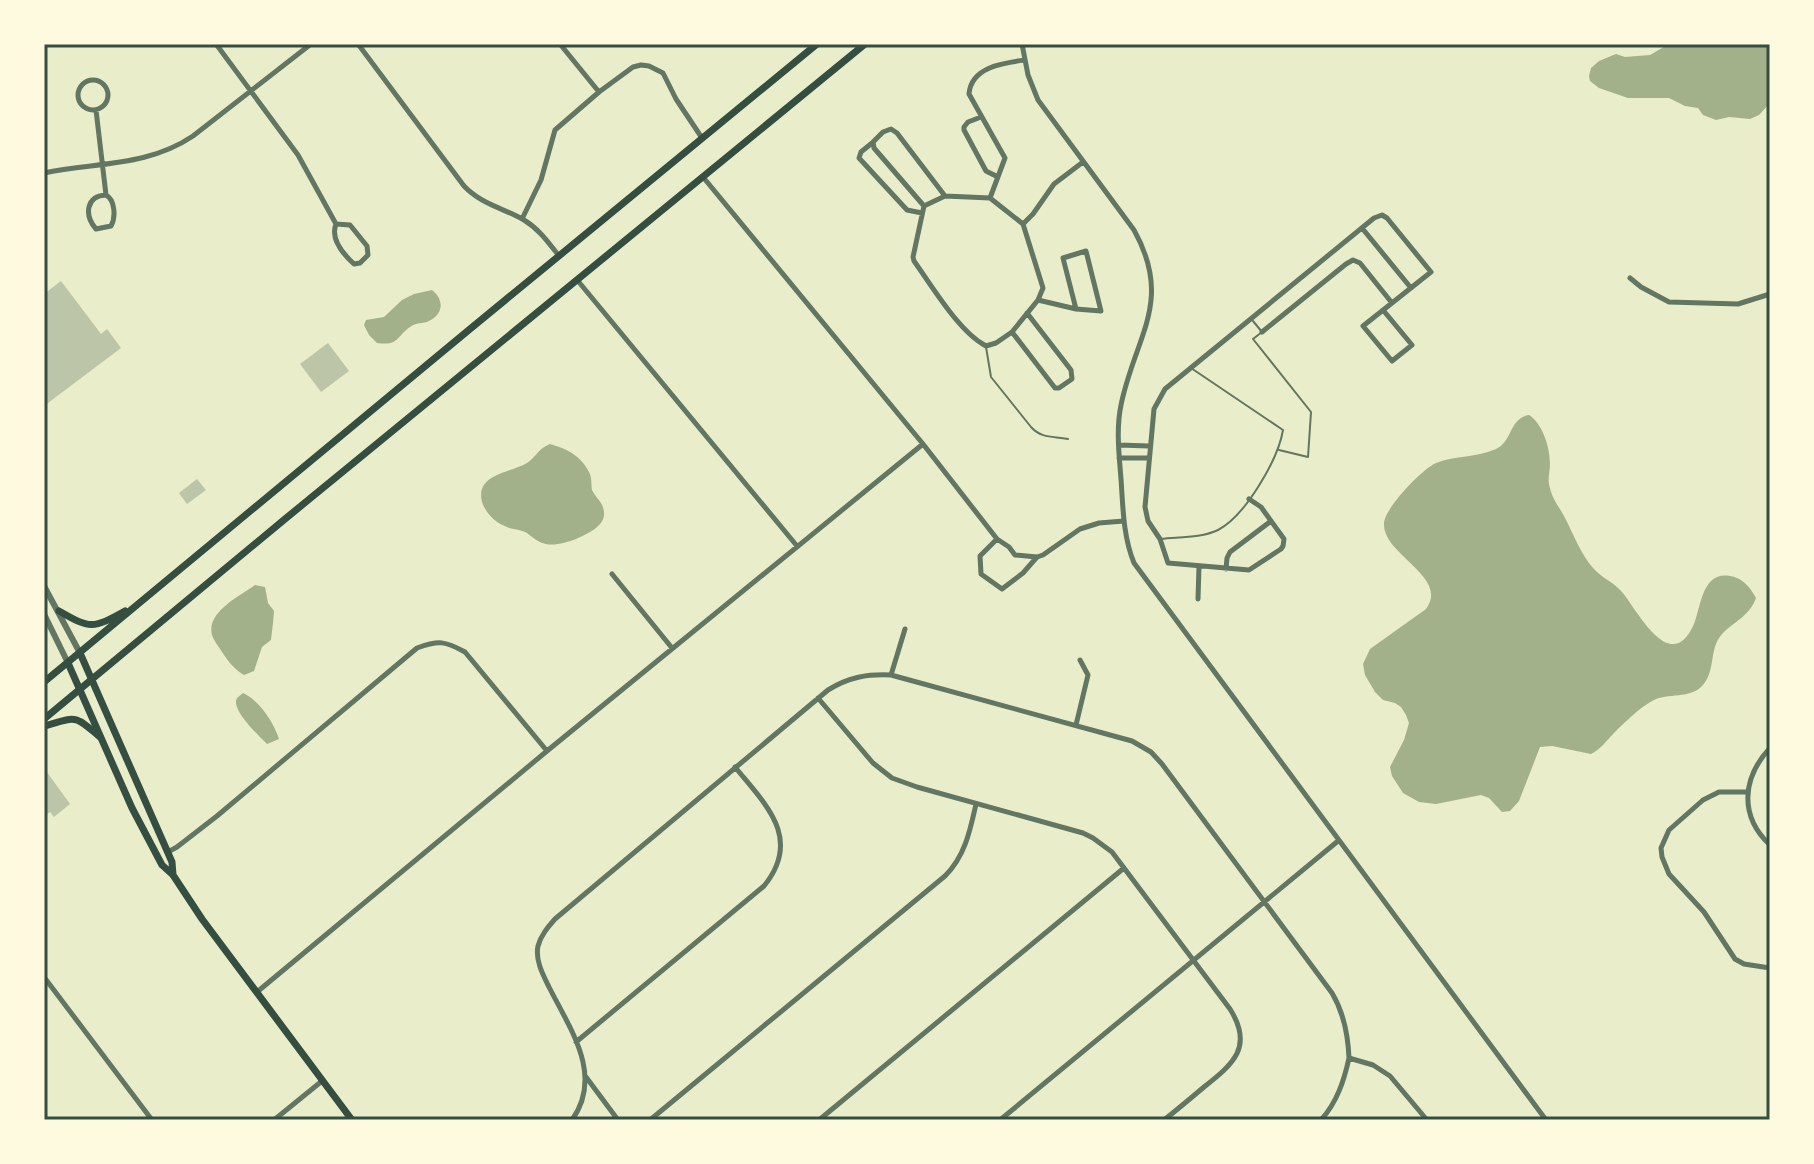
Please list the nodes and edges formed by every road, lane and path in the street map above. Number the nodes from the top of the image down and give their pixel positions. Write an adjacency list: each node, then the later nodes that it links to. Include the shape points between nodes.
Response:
1 (216, 44): 9 (street)
2 (311, 44): 9 (street)
3 (358, 44): 24 (street, via 464,186 480,200)
4 (560, 44): 10 (street)
5 (817, 44): 13 (main road)
6 (865, 44): 18 (main road)
7 (1022, 44): 8 (street)
8 (1025, 60): 12 (street, via 993,66 975,78 969,94); 15 (street, via 1038,100)
9 (252, 90): 16 (street, via 177,146 137,161); 25 (street, via 298,155)
10 (599, 92): 13 (street, via 633,67 655,68); 24 (street, via 555,130 541,180)
11 (96, 110): 11 (street, via 109,96 100,80 90,79 77,93 86,109); 16 (street)
12 (981, 117): 19 (street, via 1005,158); 19 (street, via 964,130 986,171)
13 (702, 138): 28 (main road)
14 (873, 142): 21 (street, via 891,129 897,133); 23 (street); 23 (street, via 859,158 907,210)
15 (1083, 161): 26 (street, via 1054,184); 45 (street, via 1134,230 1152,281 1151,310 1119,411)
16 (104, 164): 17 (street); 20 (street)
17 (44, 173)
18 (703, 177): 30 (main road); 44 (street)
19 (998, 177): 22 (street)
20 (106, 195): 20 (street, via 88,206 96,229 113,223 112,201)
21 (945, 196): 22 (street); 23 (street)
22 (990, 198): 26 (street)
23 (923, 210): 41 (street, via 914,261 960,324)
24 (522, 219): 28 (street)
25 (336, 224): 25 (street, via 335,238 346,256 360,263 368,255 367,246 350,225)
26 (1023, 224): 33 (street, via 1043,288)
27 (1362, 228): 31 (street); 31 (street, via 1374,218 1387,218 1431,272); 38 (street)
28 (559, 256): 62 (main road)
29 (1630, 278): 32 (street, via 1669,302 1738,304)
30 (578, 281): 55 (street); 71 (main road)
31 (1411, 288): 34 (street)
32 (1770, 294)
33 (1038, 300): 35 (street); 37 (street)
34 (1392, 303): 36 (street); 40 (street, via 1353,260)
35 (1076, 309): 35 (street, via 1101,311 1086,251 1063,258)
36 (1383, 310): 36 (street, via 1412,345 1392,361 1363,326)
37 (1027, 313): 39 (street); 39 (street, via 1071,370 1072,379 1055,388)
38 (1251, 318): 40 (lane); 42 (street)
39 (1012, 332): 41 (street)
40 (1262, 332): 47 (lane, via 1253,339 1311,412 1308,457)
41 (986, 346): 43 (lane, via 991,377 1037,434)
42 (1190, 367): 46 (street, via 1159,398); 47 (lane, via 1283,430)
43 (1068, 439)
44 (923, 444): 53 (street); 55 (street)
45 (1119, 445): 46 (street); 48 (street)
46 (1149, 446): 49 (street)
47 (1278, 450): 50 (lane)
48 (1119, 458): 49 (street); 51 (street)
49 (1148, 458): 54 (street, via 1146,516)
50 (1249, 499): 52 (street); 54 (lane, via 1219,529)
51 (1124, 521): 56 (street, via 1080,529); 84 (street, via 1141,575)
52 (1271, 521): 58 (street, via 1230,552); 58 (street, via 1283,546 1249,570)
53 (997, 539): 56 (street, via 1015,555); 56 (street, via 980,556 981,574 1002,589)
54 (1160, 539): 57 (street, via 1168,563)
55 (797, 546): 66 (street)
56 (1037, 557)
57 (1199, 566): 58 (street); 61 (street)
58 (1226, 569)
59 (612, 574): 66 (street)
60 (44, 586): 63 (street)
61 (1198, 599)
62 (144, 600): 63 (main road, via 95,626); 67 (main road)
63 (59, 611): 67 (street)
64 (44, 614): 69 (street)
65 (905, 629): 70 (street)
66 (672, 648): 80 (street)
67 (80, 653): 69 (main road); 71 (main road)
68 (1080, 660): 76 (street, via 1088,675)
69 (68, 663): 72 (main road); 73 (main road)
70 (891, 675): 74 (street, via 852,678); 76 (street)
71 (92, 680): 73 (main road); 86 (main road)
72 (44, 682)
73 (80, 689): 75 (main road); 78 (main road)
74 (818, 698): 81 (street); 83 (street, via 892,778)
75 (44, 719)
76 (1076, 725): 89 (street, via 1132,741 1156,757)
77 (44, 726): 78 (main road, via 73,718)
78 (100, 737): 88 (main road, via 153,849)
79 (1770, 748): 82 (street, via 1755,766)
80 (547, 751): 86 (street, via 465,652 433,642 417,648); 93 (street)
81 (735, 767): 94 (street, via 546,929 537,948 539,964); 94 (street, via 777,824 780,853 773,873 764,886)
82 (1746, 792): 85 (street, via 1751,818); 91 (street, via 1719,792 1703,800 1669,830 1662,857 1669,874 1704,912 1735,959)
83 (976, 804): 87 (street, via 1083,833 1112,852); 103 (street, via 962,854 945,876)
84 (1338, 841): 89 (street); 109 (street)
85 (1770, 845)
86 (167, 852): 88 (main road)
87 (1124, 868): 90 (street); 104 (street)
88 (173, 875): 93 (main road)
89 (1265, 902): 90 (street); 95 (street, via 1339,1005)
90 (1193, 961): 105 (street); 106 (street, via 1230,1009 1241,1040 1234,1060)
91 (1770, 968)
92 (44, 977): 98 (street)
93 (256, 993): 97 (main road)
94 (576, 1042): 96 (street)
95 (1349, 1058): 107 (street, via 1339,1094); 108 (street, via 1390,1076)
96 (586, 1076): 101 (street, via 583,1100); 102 (street)
97 (322, 1081): 99 (street); 100 (main road)
98 (152, 1120)
99 (274, 1120)
100 (352, 1120)
101 (572, 1120)
102 (618, 1120)
103 (650, 1120)
104 (819, 1120)
105 (1000, 1120)
106 (1164, 1120)
107 (1321, 1120)
108 (1427, 1120)
109 (1546, 1120)

